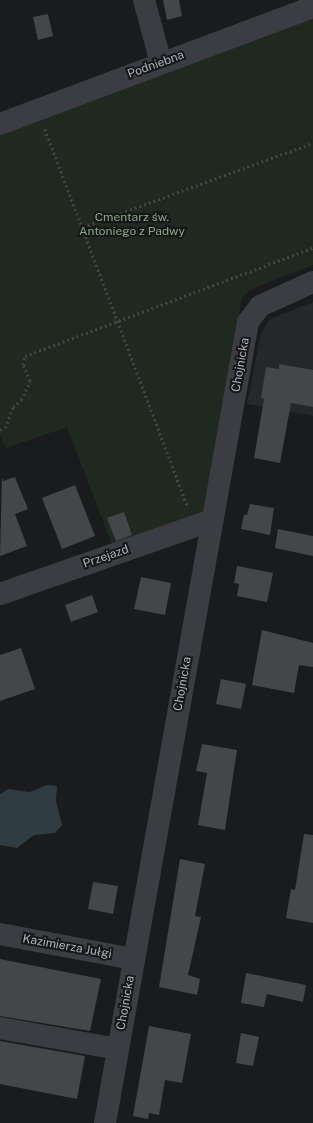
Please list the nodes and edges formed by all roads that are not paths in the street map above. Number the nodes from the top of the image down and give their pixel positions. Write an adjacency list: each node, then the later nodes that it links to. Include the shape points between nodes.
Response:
1 (144, 0): 3 (street)
2 (313, 7): 3 (street, Podniebna)
3 (161, 64): 4 (street, Podniebna)
4 (0, 124)
5 (313, 282): 6 (street, Chojnicka, via 260,306 248,322)
6 (204, 523): 7 (street, Przejazd); 9 (street, Chojnicka)
7 (0, 594)
8 (0, 934): 9 (street, Kazimierza Jułgi)
9 (134, 959): 11 (street, Chojnicka)
10 (0, 1028): 11 (street)
11 (118, 1049): 12 (street, Chojnicka)
12 (105, 1123)

